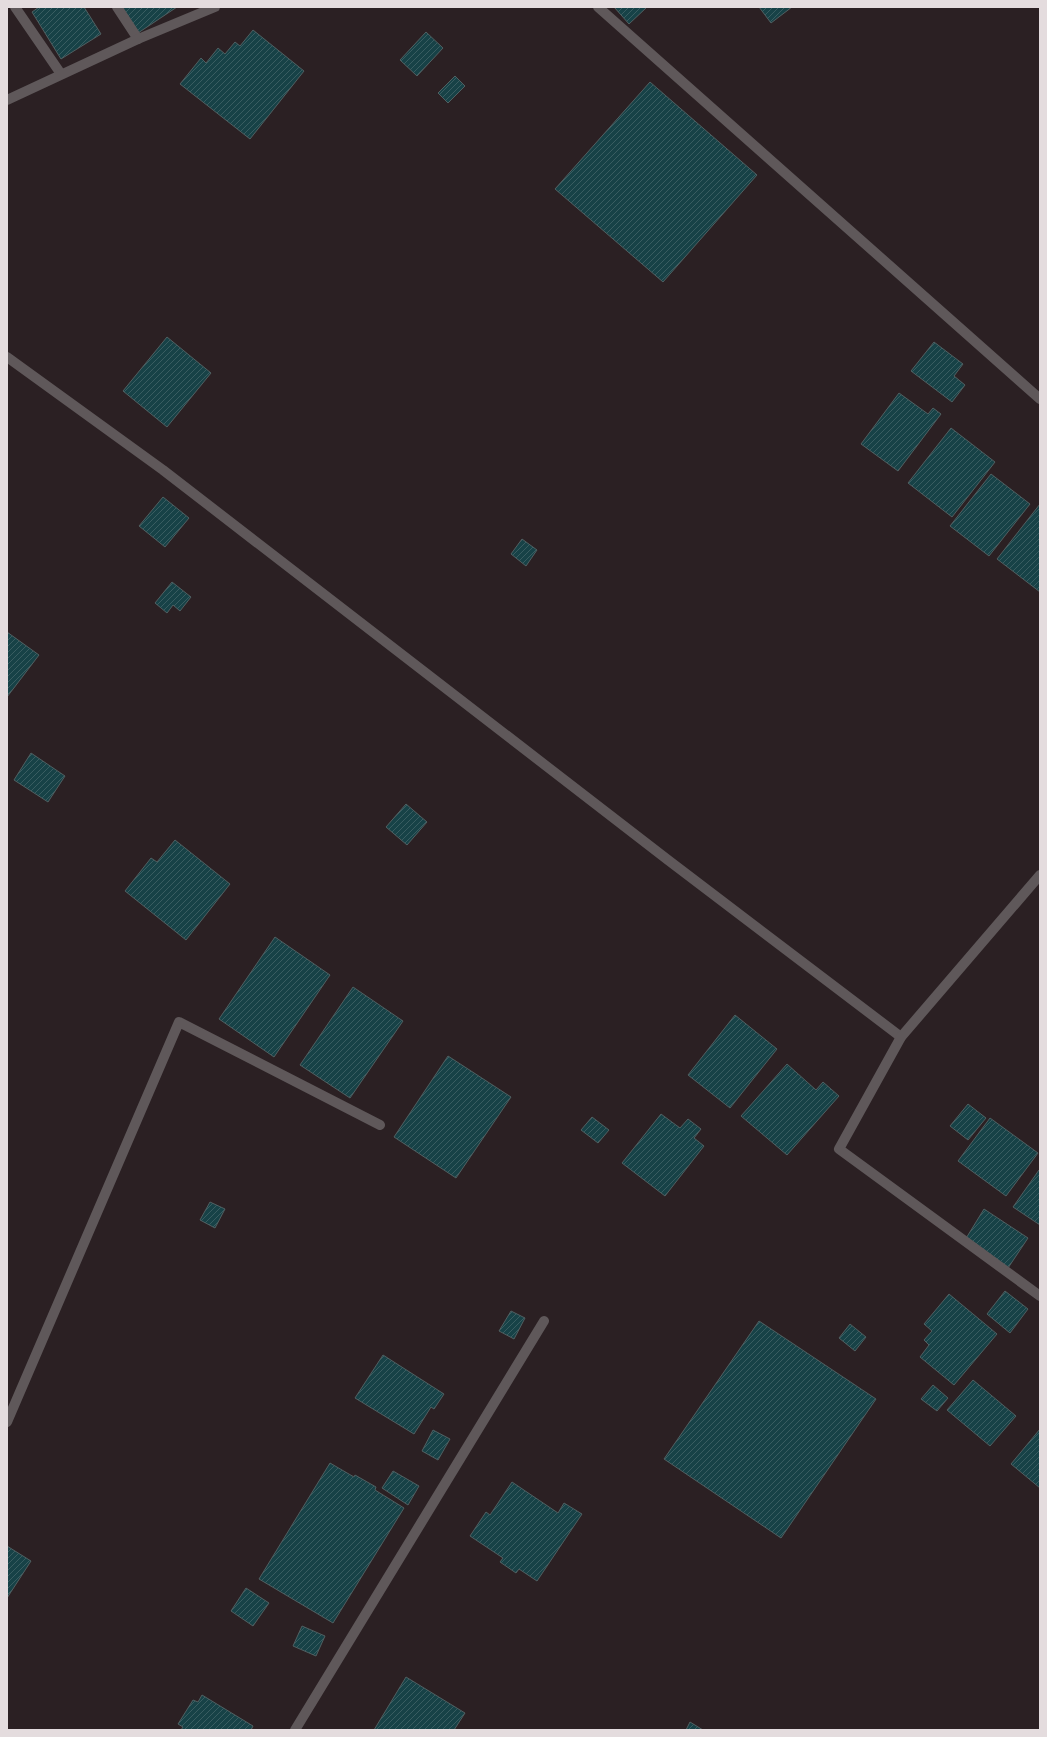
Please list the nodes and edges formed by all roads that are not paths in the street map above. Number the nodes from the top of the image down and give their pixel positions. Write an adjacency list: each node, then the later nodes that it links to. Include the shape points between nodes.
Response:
1 (15, 7): 6 (street)
2 (117, 7): 5 (street)
3 (215, 7): 5 (street)
4 (598, 7): 9 (street)
5 (138, 39): 6 (street)
6 (62, 74): 7 (street)
7 (7, 100)
8 (7, 357): 11 (street, via 164,470)
9 (1040, 399)
10 (1040, 875): 11 (street)
11 (901, 1037): 13 (street, via 840,1148)
12 (380, 1125): 15 (street, via 179,1022)
13 (1040, 1296)
14 (544, 1321): 16 (street)
15 (7, 1422)
16 (295, 1730)

